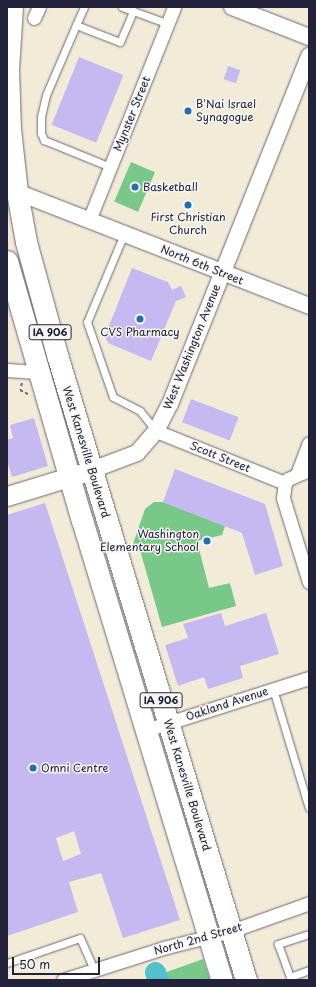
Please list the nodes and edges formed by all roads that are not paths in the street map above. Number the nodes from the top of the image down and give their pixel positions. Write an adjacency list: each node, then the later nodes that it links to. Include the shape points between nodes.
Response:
1 (12, 7): 12 (main road, West Kanesville Boulevard / IA 906, via 9,101)
2 (84, 7): 8 (lane)
3 (122, 7): 6 (lane)
4 (174, 7): 7 (street, Mynster Street)
5 (232, 7): 9 (street)
6 (133, 11): 7 (lane); 8 (lane, via 120,42)
7 (168, 24): 11 (street, Mynster Street)
8 (76, 25): 11 (lane, via 46,95 41,116 41,133 44,140)
9 (309, 37)
10 (309, 56): 16 (street, West Washington Avenue)
11 (110, 167): 13 (street, Mynster Street)
12 (12, 190): 13 (street, North 6th Street); 22 (main road, West Kanesville Boulevard / IA 906, via 34,278)
13 (89, 220): 14 (street, North 6th Street)
14 (124, 234): 16 (street, North 6th Street); 20 (lane, via 87,322 113,397 140,411)
15 (7, 261): 19 (main road, West Kanesville Boulevard / IA 906)
16 (222, 274): 17 (street, North 6th Street); 20 (street, West Washington Avenue)
17 (309, 306)
18 (7, 370): 19 (street)
19 (39, 372): 24 (main road, West Kanesville Boulevard / IA 906)
20 (156, 431): 22 (street, West Washington Avenue, via 137,453); 25 (street, Scott Street)
21 (309, 443): 23 (street)
22 (92, 470): 24 (main road); 30 (main road, West Kanesville Boulevard / IA 906)
23 (303, 472): 25 (street)
24 (71, 476): 26 (main road); 31 (main road, West Kanesville Boulevard / IA 906)
25 (285, 483): 27 (street, via 283,498)
26 (7, 496)
27 (309, 582)
28 (309, 678): 29 (street, Oakland Avenue)
29 (273, 689): 30 (street, Oakland Avenue); 32 (lane)
30 (168, 723): 31 (street, Oakland Avenue); 34 (main road, West Kanesville Boulevard / IA 906)
31 (146, 730): 36 (main road, West Kanesville Boulevard / IA 906)
32 (309, 808)
33 (309, 903): 34 (street, North 2nd Street)
34 (231, 930): 36 (street, North 2nd Street); 42 (main road, West Kanesville Boulevard / IA 906)
35 (309, 934): 39 (lane, via 278,944 290,977)
36 (209, 936): 38 (street, North 2nd Street); 41 (main road, West Kanesville Boulevard / IA 906)
37 (7, 963): 38 (lane, via 80,938)
38 (94, 970): 40 (street, North 2nd Street)
39 (309, 970)
40 (63, 980)
41 (222, 980)
42 (246, 980)

